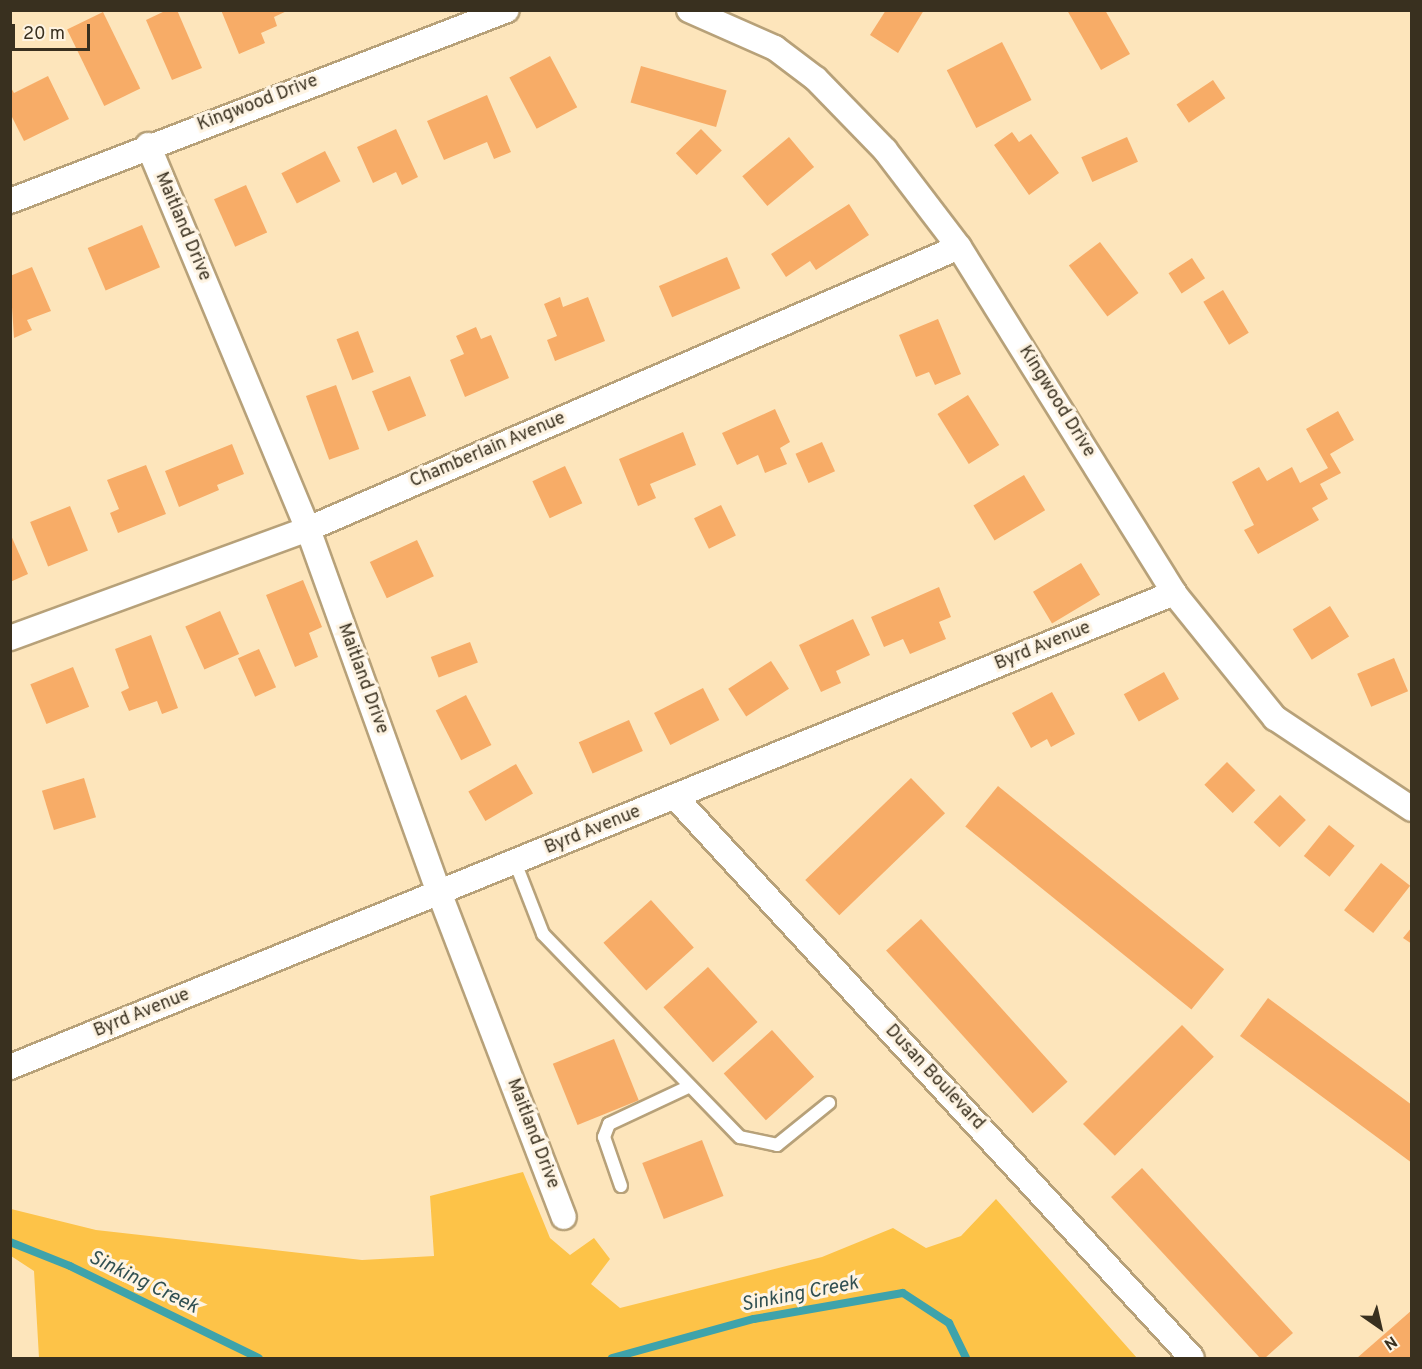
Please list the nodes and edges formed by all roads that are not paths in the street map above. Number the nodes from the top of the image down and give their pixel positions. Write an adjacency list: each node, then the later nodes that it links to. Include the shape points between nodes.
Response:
1 (507, 10): 3 (street, Kingwood Drive)
2 (689, 10): 5 (street, Kingwood Drive, via 775,48 816,79 885,150)
3 (148, 145): 4 (street, Kingwood Drive); 6 (street, Maitland Drive)
4 (10, 201)
5 (959, 247): 6 (street, Chamberlain Avenue); 7 (street, Kingwood Drive)
6 (308, 529): 8 (street, Chamberlain Avenue); 12 (street, Maitland Drive)
7 (1174, 593): 9 (street, Byrd Avenue); 10 (street, Kingwood Drive, via 1275,718)
8 (10, 638)
9 (676, 798): 11 (street, Byrd Avenue); 18 (street, Dusan Boulevard)
10 (1412, 809)
11 (515, 862): 12 (street, Byrd Avenue); 14 (lane, via 543,934)
12 (439, 892): 13 (street, Byrd Avenue); 17 (street, Maitland Drive)
13 (10, 1067)
14 (690, 1086): 15 (lane, via 740,1137 759,1144 777,1145); 16 (lane, via 609,1125 604,1137)
15 (829, 1103)
16 (621, 1186)
17 (564, 1217)
18 (1192, 1359)

